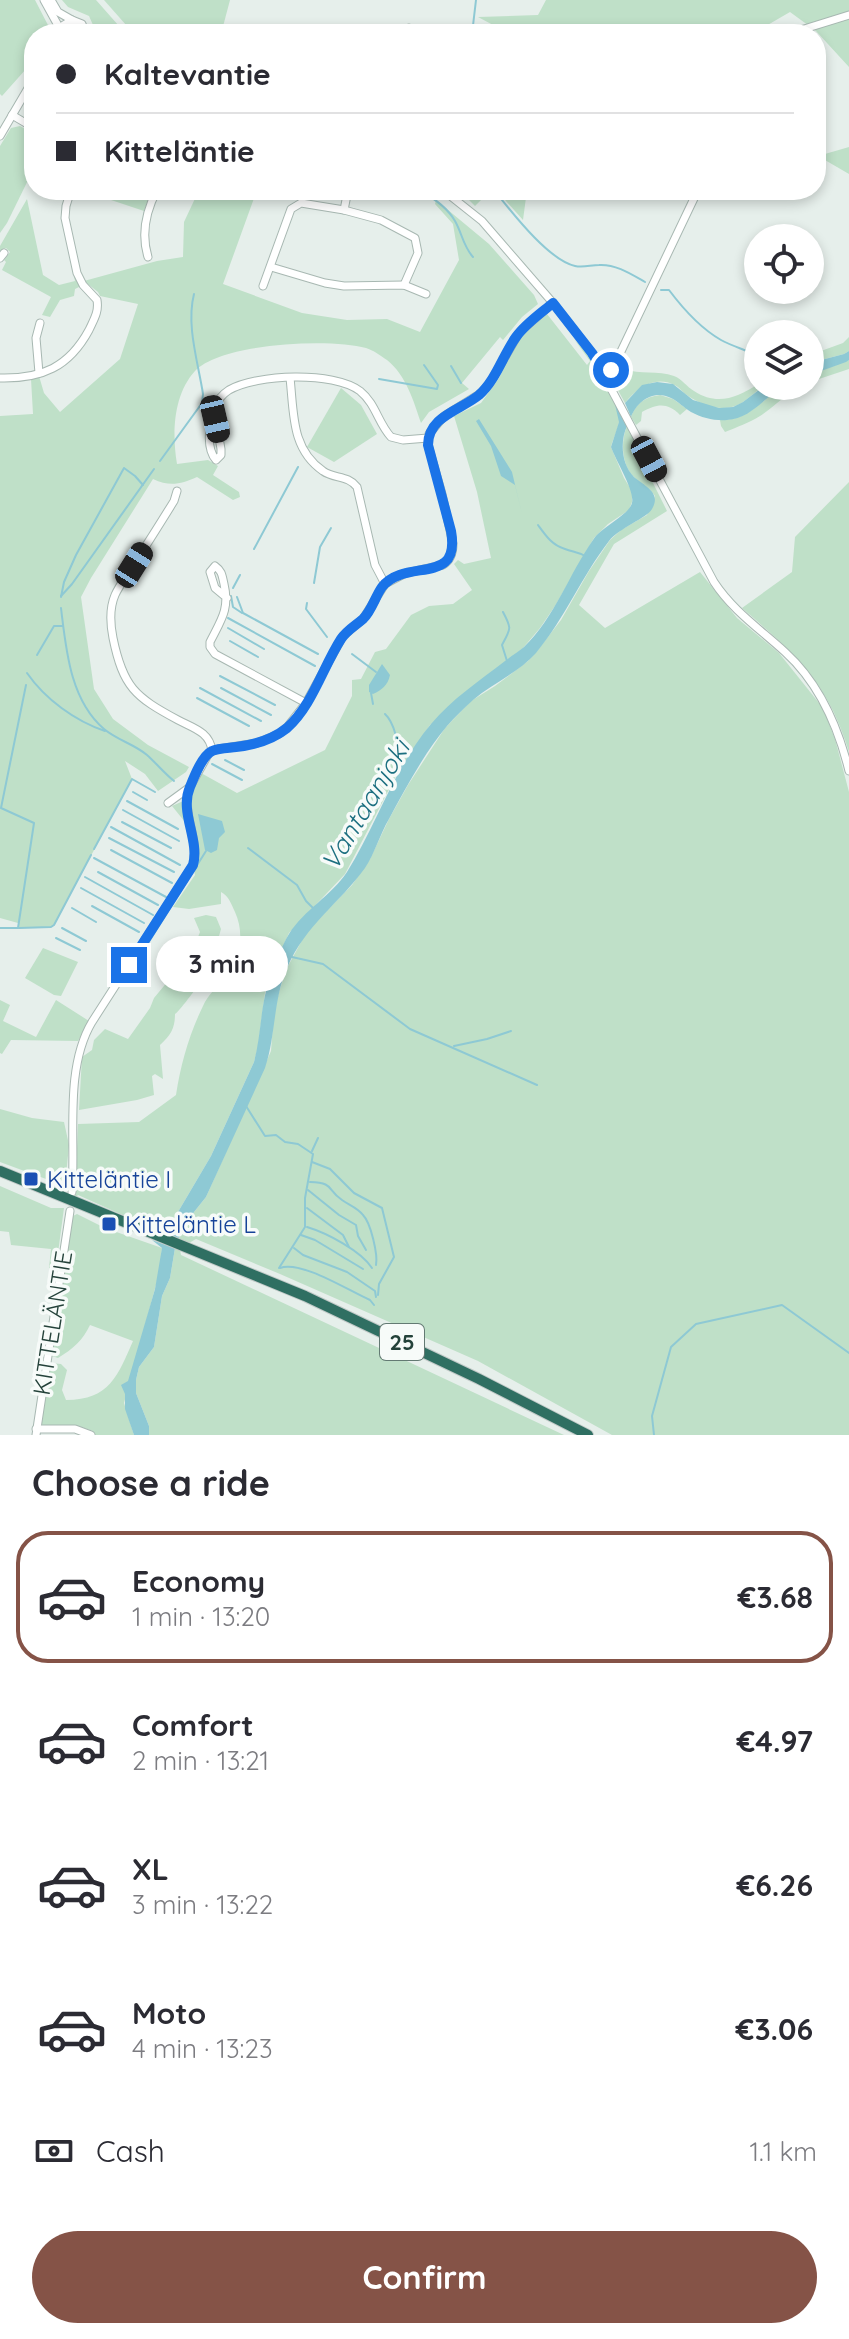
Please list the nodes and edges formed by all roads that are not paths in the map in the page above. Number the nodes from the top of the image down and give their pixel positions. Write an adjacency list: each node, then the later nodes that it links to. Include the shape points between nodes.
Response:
1 (44, 0): 5 (street)
2 (51, 0): 4 (street)
3 (849, 15): 8 (street)
4 (72, 20): 6 (street); 7 (street)
5 (56, 24)
6 (64, 24)
7 (82, 24)
8 (820, 24)
9 (24, 95): 10 (street)
10 (12, 115): 11 (street); 12 (street)
11 (24, 122)
12 (0, 136)
13 (68, 200): 26 (street, via 66,228 77,273 98,309 74,353)
14 (153, 200): 19 (street, via 145,229)
15 (346, 200): 18 (street)
16 (456, 200): 24 (street, via 482,221)
17 (693, 200): 27 (street, via 615,364)
18 (344, 210): 20 (street, via 294,205); 21 (street, via 381,220 415,238 418,253)
19 (148, 257)
20 (271, 267): 21 (street, via 334,285); 22 (street)
21 (404, 285): 23 (street)
22 (263, 286)
23 (426, 294)
24 (553, 303): 27 (street); 31 (street, via 519,333 481,393 444,416)
25 (40, 323): 26 (street)
26 (39, 373): 28 (street)
27 (605, 374): 37 (street, via 708,571 738,613 793,660 815,688)
28 (0, 378)
29 (290, 378): 30 (street, via 231,389); 31 (street, via 343,381 372,403 391,437); 33 (street, via 302,451 321,471 350,479 357,487 375,565)
30 (214, 409): 30 (street, via 209,437 216,460 221,449)
31 (428, 438): 33 (street, via 453,552 443,565)
32 (177, 491): 36 (street, via 116,594 112,631 119,663 136,693 206,735)
33 (385, 584): 35 (street, via 363,619 342,637)
34 (227, 598): 35 (street, via 210,642 215,654)
35 (306, 703): 36 (street, via 279,734)
36 (212, 751): 38 (street)
37 (849, 771)
38 (190, 787): 39 (street); 41 (street, via 193,865 83,1037 77,1055)
39 (168, 803)
40 (0, 1171): 45 (highway, 25, via 305,1296)
41 (72, 1192)
42 (70, 1211): 43 (street, KITTELÄNTIE)
43 (36, 1432): 44 (street, via 75,1429)
44 (91, 1435)
45 (588, 1435)

